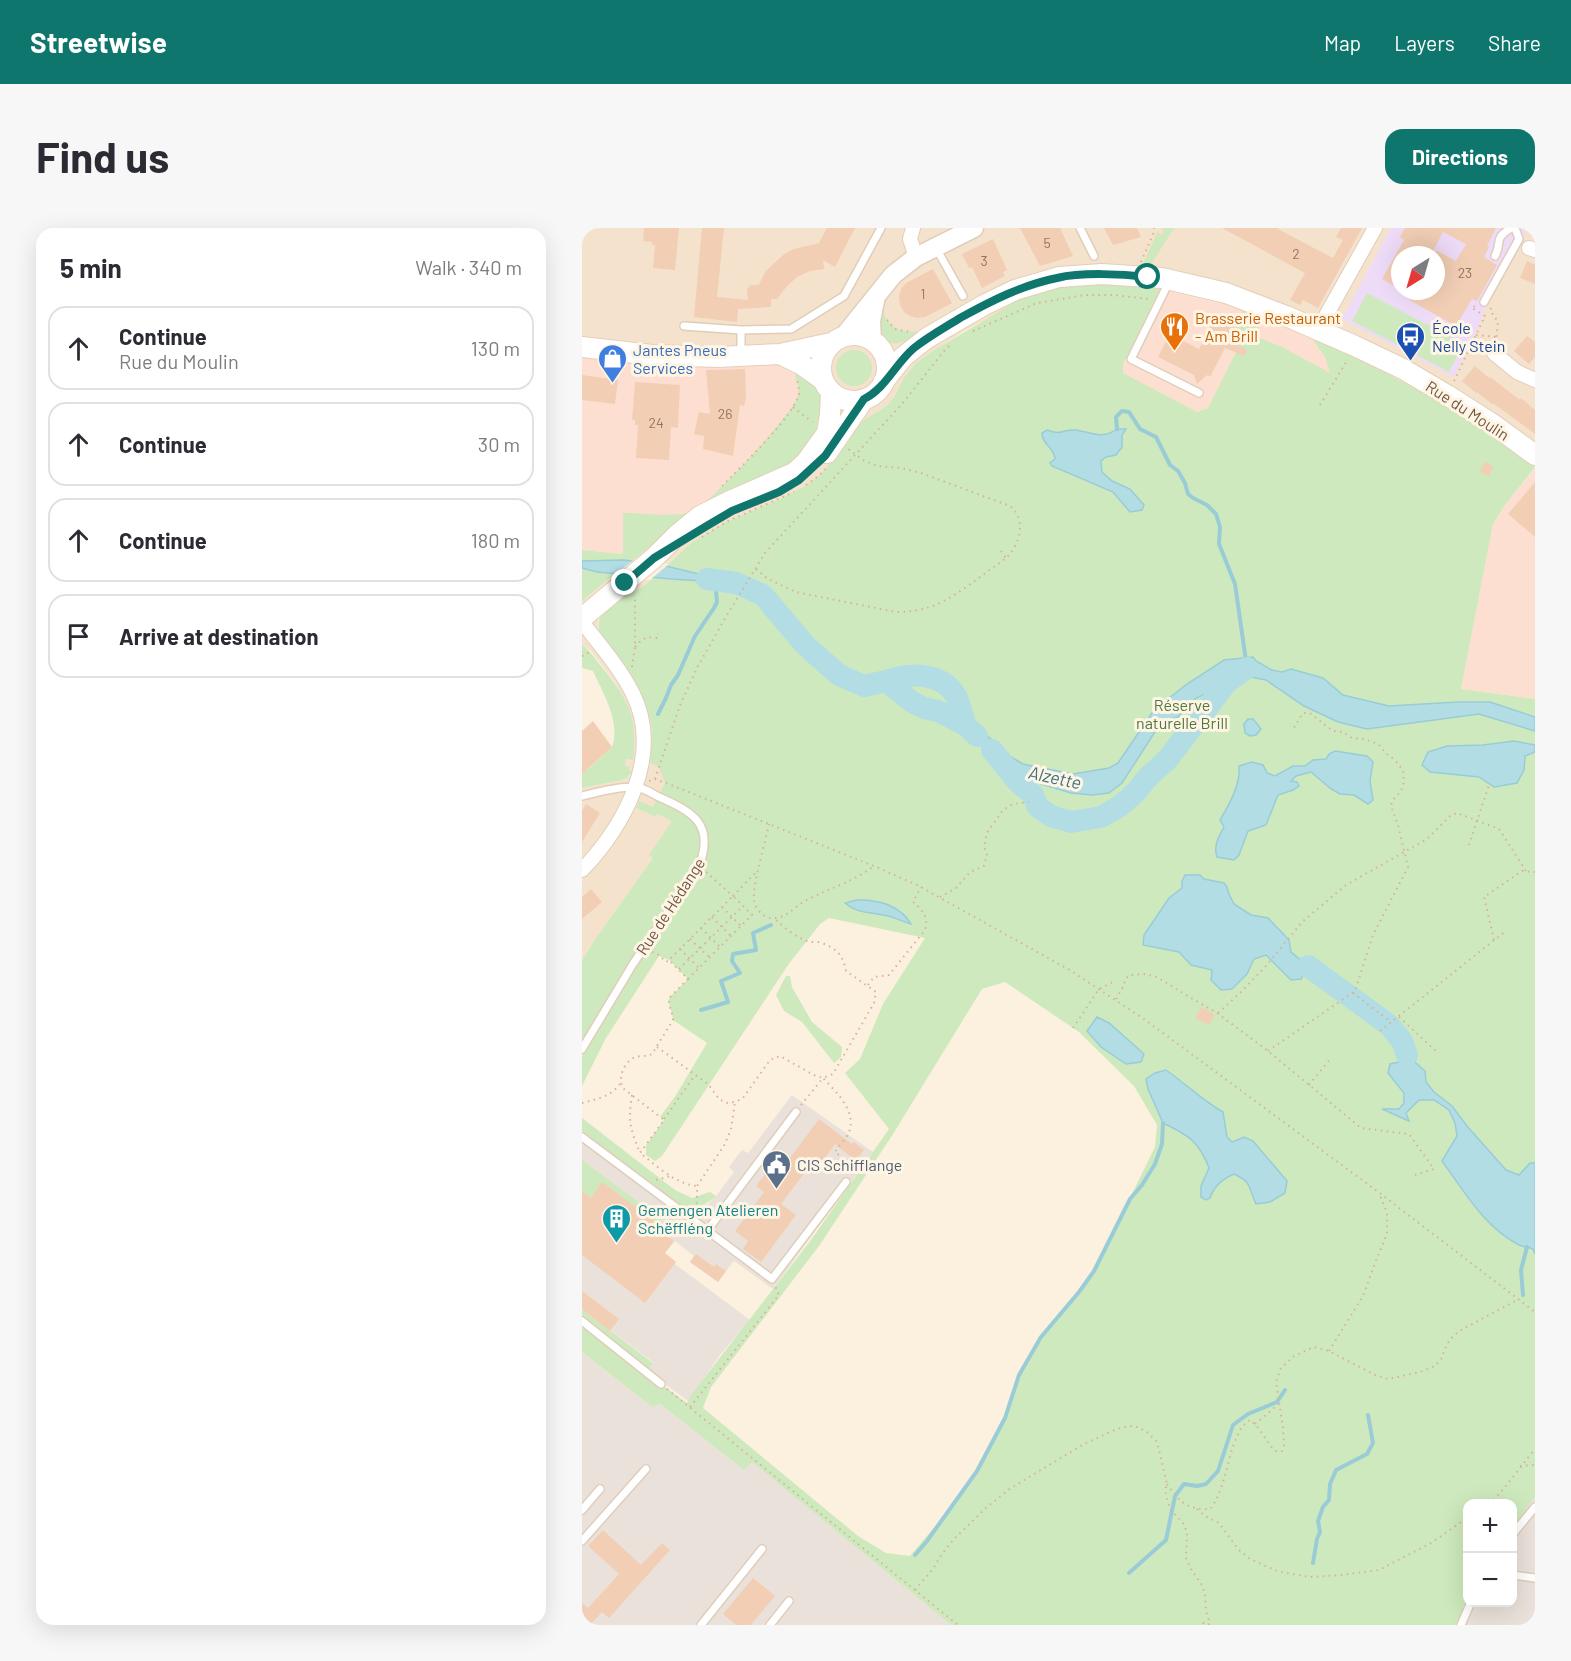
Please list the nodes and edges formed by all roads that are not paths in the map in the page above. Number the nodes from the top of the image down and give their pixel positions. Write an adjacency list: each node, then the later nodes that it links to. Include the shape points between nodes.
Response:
1 (881, 228): 17 (lane, via 844,296 791,328)
2 (974, 228): 7 (street)
3 (1080, 228): 9 (lane)
4 (1376, 228): 18 (street)
5 (1513, 228): 8 (lane); 10 (lane, via 1499,238)
6 (911, 229): 11 (street)
7 (935, 246): 11 (street); 13 (lane)
8 (1527, 247): 15 (lane)
9 (1094, 256)
10 (1495, 256)
11 (916, 257): 14 (street, via 893,275)
12 (1170, 280): 18 (main road, Rue du Moulin, via 1226,293); 19 (main road, Rue du Moulin, via 1102,274 1059,277 1015,290); 29 (lane, via 1131,359)
13 (963, 296)
14 (876, 297): 20 (street); 21 (street, via 871,321)
15 (1484, 302)
16 (684, 326): 17 (lane)
17 (741, 330): 25 (lane)
18 (1318, 330): 31 (main road, Rue du Moulin, via 1447,394)
19 (927, 338): 21 (main road, via 899,346); 27 (main road, via 903,357)
20 (838, 340): 21 (main road, via 854,335); 24 (main road); 28 (main road, via 825,351 822,360 820,369)
21 (876, 344): 27 (main road, via 886,364)
22 (582, 347): 25 (main road, via 652,356)
23 (1494, 353): 26 (street)
24 (780, 354): 25 (main road); 28 (main road)
25 (741, 356)
26 (1535, 380)
27 (884, 381): 30 (main road)
28 (827, 385): 30 (main road, via 846,400); 32 (main road, via 827,433 806,462 775,482 700,516)
29 (1199, 393)
30 (864, 399): 32 (main road, via 825,456 799,480 732,511)
31 (1535, 455)
32 (654, 558): 33 (main road, via 630,586)
33 (582, 620): 34 (street, via 625,680 642,718 645,741)
34 (635, 786): 35 (lane); 36 (street, via 608,838); 37 (lane, Rue de Hédange, via 691,813 700,824 705,852)
35 (582, 796)
36 (582, 870)
37 (582, 1049)
38 (796, 1112): 41 (lane)
39 (582, 1137): 41 (lane)
40 (846, 1182): 41 (lane, via 772,1279)
41 (707, 1231)
42 (582, 1321): 43 (lane)
43 (661, 1384)
44 (646, 1468): 49 (lane)
45 (600, 1489): 47 (lane)
46 (1535, 1507): 48 (lane)
47 (582, 1510)
48 (1517, 1529)
49 (582, 1541)
50 (762, 1549): 55 (lane)
51 (1517, 1576): 52 (lane)
52 (1535, 1578)
53 (789, 1601): 56 (lane)
54 (1469, 1607): 57 (lane)
55 (701, 1625)
56 (770, 1625)
57 (1461, 1625)

